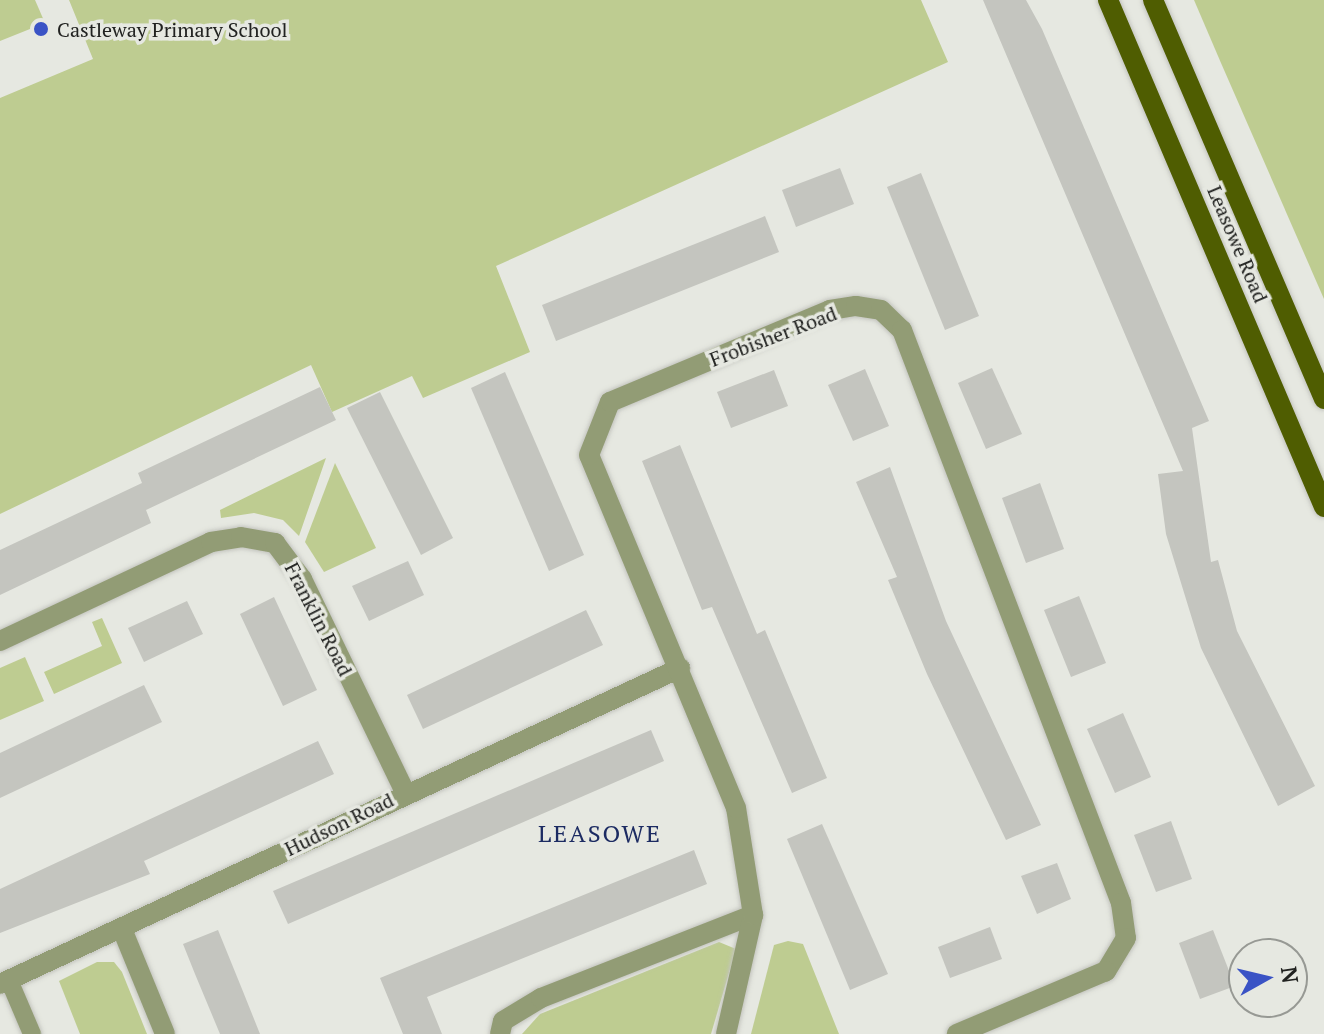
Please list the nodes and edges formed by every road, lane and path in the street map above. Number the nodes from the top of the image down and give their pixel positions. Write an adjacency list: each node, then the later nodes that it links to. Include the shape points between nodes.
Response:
1 (1108, 0): 4 (main road, Leasowe Road)
2 (1153, 0): 3 (main road, Leasowe Road)
3 (1324, 399)
4 (1324, 507)
5 (0, 641): 7 (street, Franklin Road, via 211,542 241,537 275,543 302,579)
6 (680, 668): 7 (street, Hudson Road); 8 (street, Frobisher Road, via 736,808); 15 (street, Frobisher Road, via 589,455 595,426 610,402 830,310 881,310 912,355 1009,627 1121,903 1126,938 1106,971)
7 (405, 792): 9 (street, Hudson Road)
8 (753, 915): 13 (street, via 541,998 503,1021); 14 (street, Frobisher Road)
9 (122, 929): 10 (street, Hudson Road); 12 (street)
10 (5, 982): 11 (lane)
11 (32, 1034)
12 (165, 1034)
13 (500, 1034)
14 (726, 1034)
15 (957, 1034)

